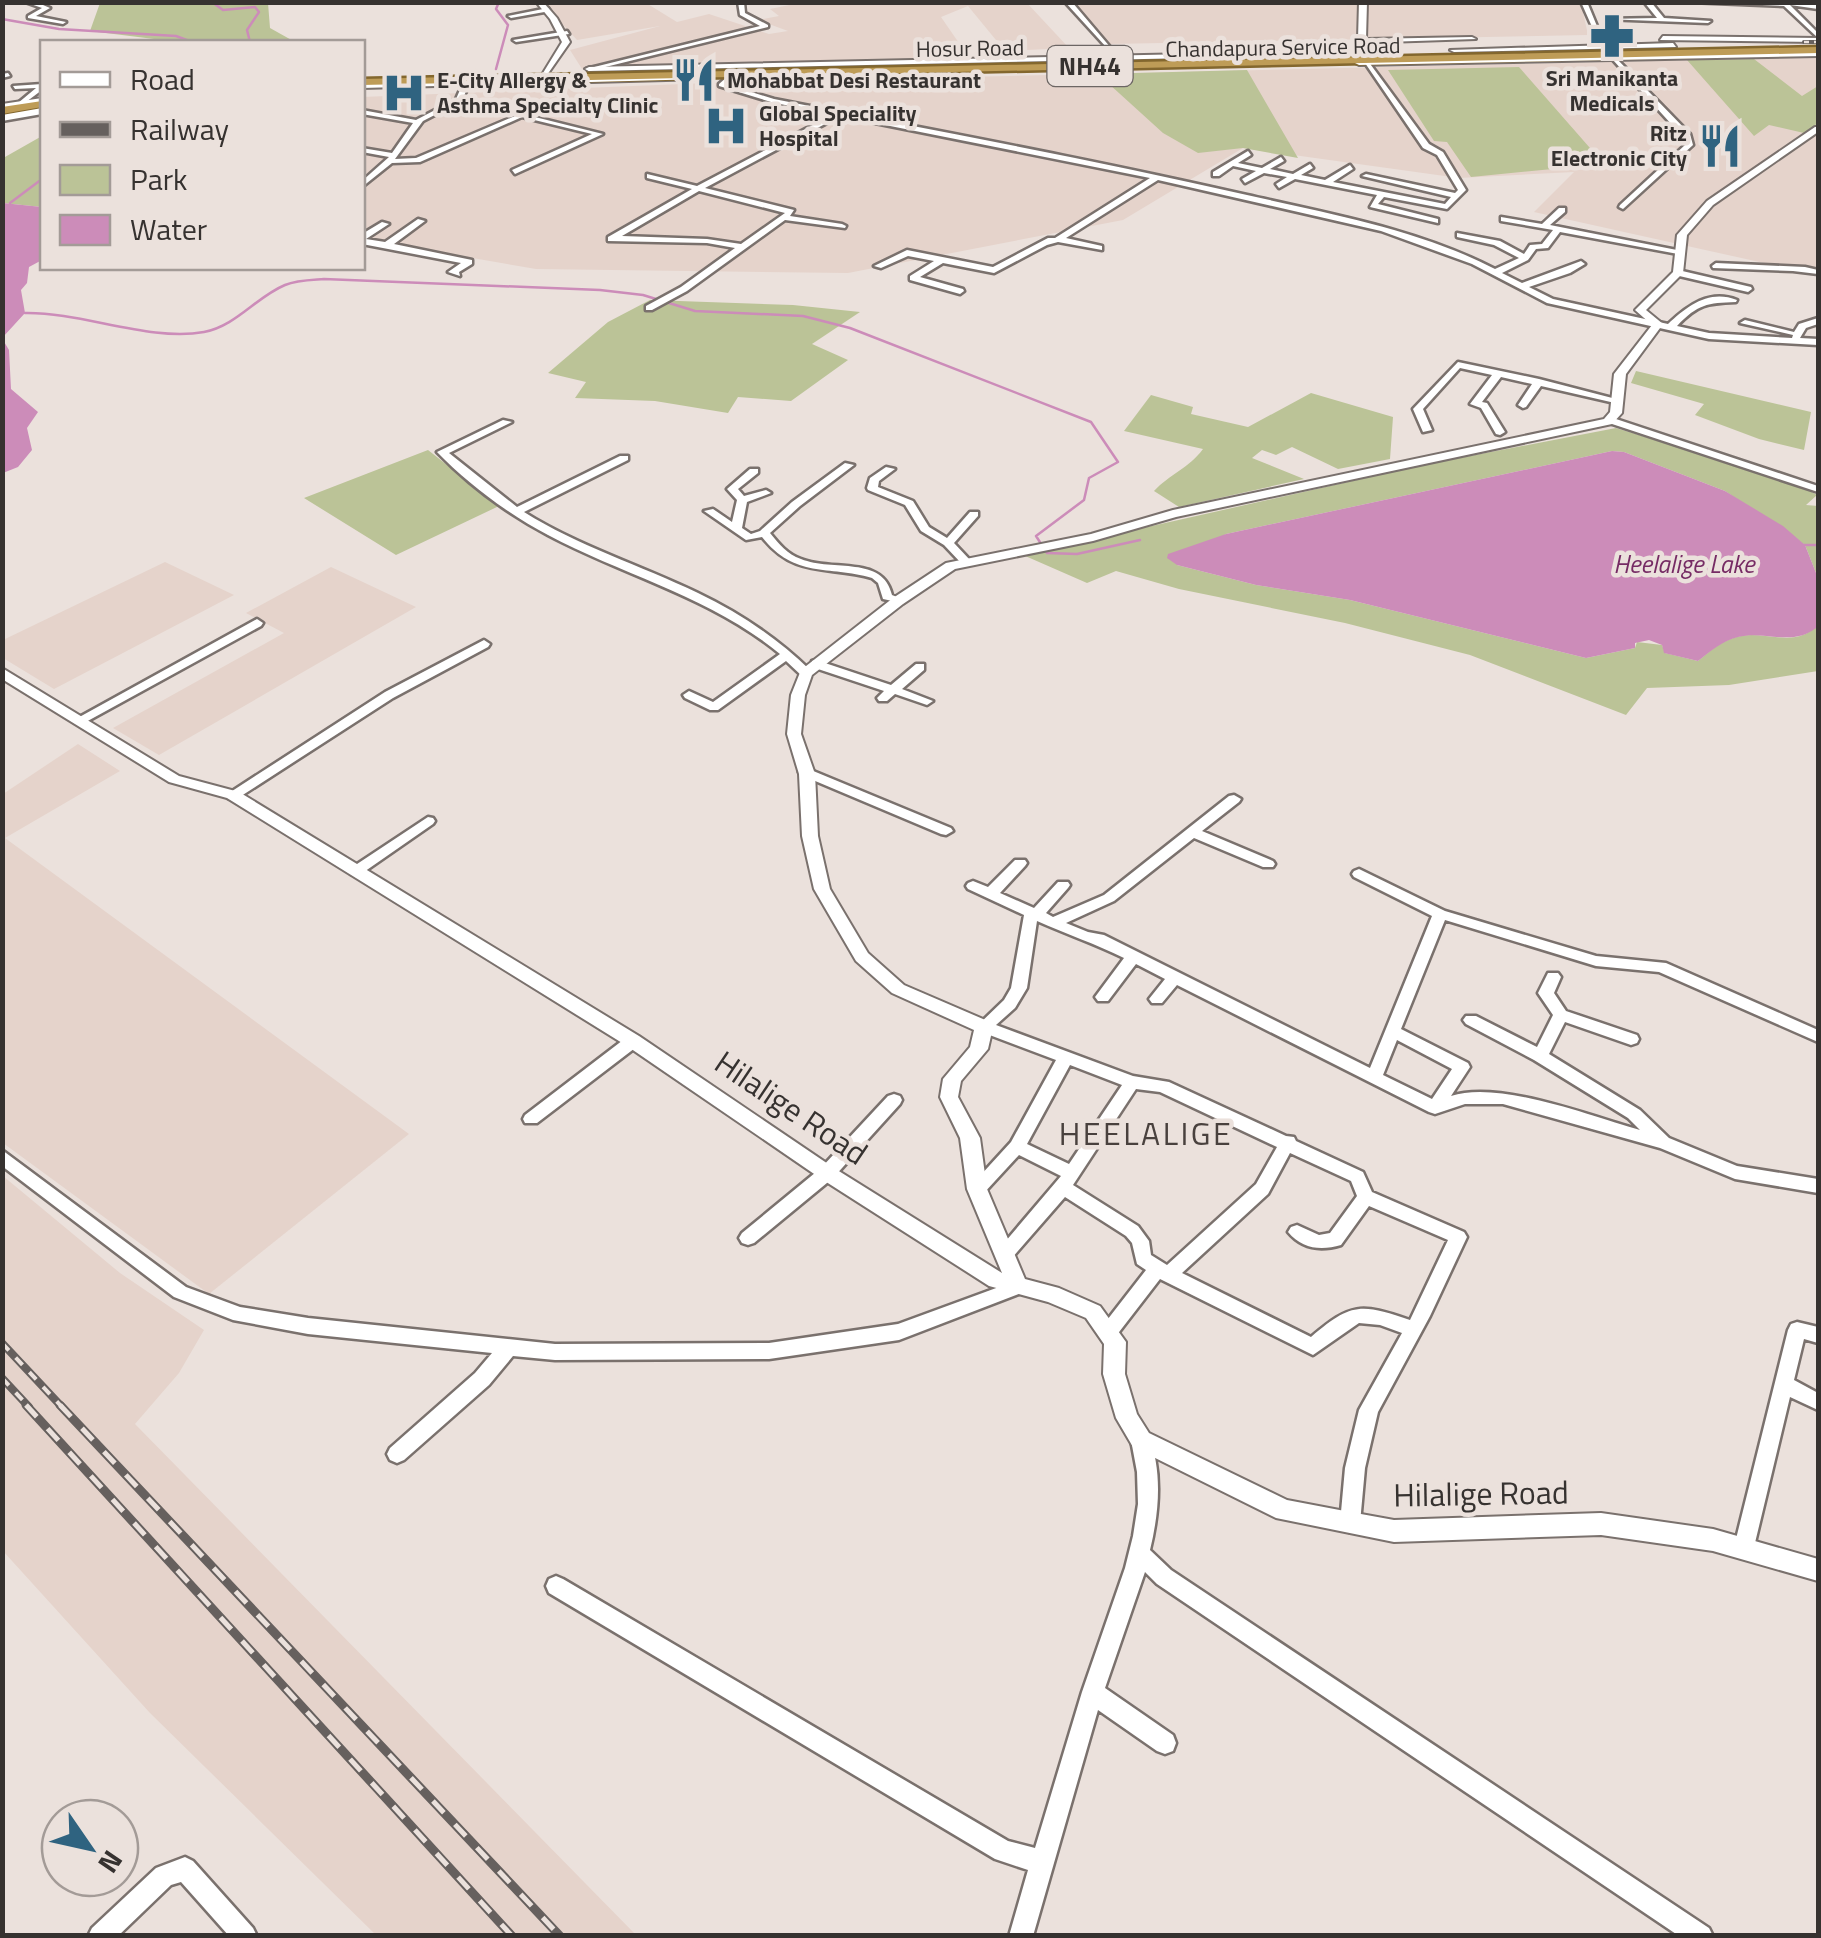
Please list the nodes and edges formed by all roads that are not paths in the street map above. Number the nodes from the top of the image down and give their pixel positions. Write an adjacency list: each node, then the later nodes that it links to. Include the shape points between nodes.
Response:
1 (28, 2): 11 (street)
2 (539, 2): 14 (street)
3 (741, 2): 30 (street, via 742,14 766,26)
4 (1068, 2): 32 (street)
5 (1363, 2): 26 (street)
6 (1584, 2): 23 (street)
7 (1647, 2): 17 (street)
8 (1691, 2): 9 (street); 18 (street)
9 (1785, 3): 12 (street); 13 (street)
10 (56, 5): 11 (street)
11 (47, 8): 19 (street, via 28,16)
12 (1818, 11): 13 (street)
13 (1794, 13): 21 (street)
14 (550, 14): 15 (street); 22 (street)
15 (511, 16)
16 (1608, 19): 17 (street)
17 (1662, 20): 18 (street)
18 (1708, 21): 28 (street)
19 (63, 22)
20 (1818, 22): 21 (street)
21 (1806, 24): 31 (street)
22 (565, 34): 25 (street); 45 (street)
23 (1601, 37): 26 (street); 27 (street); 33 (street)
24 (664, 39): 30 (street)
25 (516, 40)
26 (1362, 41): 32 (street)
27 (1677, 42): 28 (street); 33 (street)
28 (1728, 42): 31 (street)
29 (641, 43): 35 (street)
30 (681, 45): 35 (street)
31 (1818, 45): 38 (highway, Hosur Road / NH44); 39 (highway, Hosur Road / NH44); 40 (street, Chandapura Service Road)
32 (1110, 47): 42 (street)
33 (1604, 47): 38 (street)
34 (620, 50): 36 (street)
35 (659, 51): 36 (street)
36 (636, 56): 41 (street)
37 (602, 57): 41 (street)
38 (1136, 59): 42 (street); 45 (highway, Hosur Road / NH44)
39 (1537, 59): 40 (street, Chandapura Service Road); 43 (street, Chandapura Service Road); 46 (highway, Hosur Road / NH44)
40 (1615, 59): 89 (street, via 1688,136 1689,145)
41 (614, 62): 44 (street)
42 (903, 62): 44 (street)
43 (1368, 63): 46 (street, Chandapura Service Road); 88 (street, via 1426,146 1440,154 1462,190)
44 (589, 68): 45 (street)
45 (550, 69): 48 (highway, Hosur Road / NH44)
46 (733, 75): 49 (highway, Hosur Road / NH44); 52 (street, Chandapura Service Road); 62 (street, via 721,85)
47 (28, 80): 51 (street)
48 (365, 80)
49 (365, 80)
50 (365, 80): 52 (street, Chandapura Service Road)
51 (40, 83)
52 (466, 83): 56 (street)
53 (40, 84): 55 (street)
54 (40, 86): 57 (street)
55 (15, 87)
56 (458, 100): 63 (street); 65 (street)
57 (20, 104): 58 (street); 60 (street)
58 (40, 106)
59 (40, 106): 60 (highway)
60 (2, 113)
61 (365, 113): 65 (street)
62 (839, 114): 80 (street); 86 (street)
63 (522, 115): 70 (street, via 417,160); 76 (street, via 599,134)
64 (365, 122): 67 (street)
65 (418, 122): 67 (street)
66 (1818, 129): 109 (street, via 1710,203 1682,235)
67 (412, 132): 70 (street)
68 (365, 151): 70 (street)
69 (1248, 153): 72 (street)
70 (391, 158): 82 (street)
71 (1282, 159): 75 (street)
72 (1232, 164): 75 (street); 77 (street)
73 (1310, 166): 81 (street)
74 (1350, 166): 84 (street)
75 (1262, 170): 81 (street); 83 (street)
76 (515, 172)
77 (1216, 174)
78 (650, 176): 86 (street)
79 (1366, 176): 88 (street)
80 (1157, 177): 102 (street); 107 (street, via 1383,229)
81 (1293, 177): 84 (street); 85 (street)
82 (365, 181)
83 (1244, 182)
84 (1325, 184): 87 (street)
85 (1279, 186)
86 (696, 189): 91 (street, via 790,208); 105 (street, via 611,239)
87 (1382, 196): 88 (street, via 1444,208); 94 (street, via 1373,205)
88 (1457, 196)
89 (1623, 207)
90 (1562, 210): 97 (street)
91 (786, 218): 98 (street); 105 (street)
92 (1504, 219): 97 (street)
93 (421, 221): 104 (street)
94 (1435, 221)
95 (384, 224): 101 (street)
96 (1471, 224): 100 (street)
97 (1544, 225): 99 (street)
98 (842, 226)
99 (1559, 228): 109 (street); 112 (street)
100 (1460, 236): 107 (street); 112 (street, via 1497,243)
101 (365, 238)
102 (1060, 239): 106 (street); 111 (street); 114 (street, via 994,270)
103 (365, 241): 104 (street)
104 (387, 245): 124 (street, via 469,262 452,272)
105 (743, 247): 131 (street)
106 (1098, 248)
107 (1445, 250): 121 (street)
108 (880, 252): 110 (street)
109 (1678, 252): 123 (street)
110 (895, 256): 114 (street); 117 (street)
111 (1023, 258): 115 (street); 125 (street)
112 (1525, 258): 121 (street)
113 (1818, 258): 120 (street)
114 (940, 260): 129 (street, via 913,278)
115 (1041, 263)
116 (1581, 264): 127 (street)
117 (878, 266)
118 (1716, 266): 119 (street)
119 (1790, 268): 120 (street); 126 (street)
120 (1804, 269): 122 (street)
121 (1496, 272): 127 (street)
122 (1818, 272)
123 (1678, 273): 128 (street); 134 (street, via 1640,310)
124 (457, 274)
125 (994, 275)
126 (1778, 282)
127 (1525, 285): 134 (street, via 1550,301)
128 (1748, 289)
129 (960, 291)
130 (1733, 300): 134 (street, via 1701,300)
131 (649, 308)
132 (1818, 322): 135 (street, via 1802,326)
133 (1745, 323): 135 (street)
134 (1664, 326): 135 (street, via 1709,336); 140 (street, via 1620,374)
135 (1797, 336): 136 (street)
136 (1818, 342)
137 (1499, 373): 138 (street); 145 (street, via 1458,365 1418,409); 146 (street, via 1476,404 1484,405)
138 (1538, 382): 139 (street); 142 (street)
139 (1580, 392): 140 (street); 141 (street)
140 (1615, 400): 143 (street)
141 (1570, 403)
142 (1523, 405)
143 (1610, 420): 151 (street); 160 (street)
144 (506, 422): 154 (street, via 442,452)
145 (1428, 430)
146 (1500, 432)
147 (624, 458): 154 (street)
148 (849, 465): 158 (street)
149 (890, 469): 159 (street, via 872,488 910,503 917,521)
150 (754, 471): 153 (street, via 732,490)
151 (1818, 488)
152 (766, 493): 153 (street)
153 (742, 500): 157 (street)
154 (519, 510): 164 (street, via 563,538 680,589)
155 (709, 511): 157 (street)
156 (974, 514): 159 (street)
157 (736, 530): 158 (street, via 750,538)
158 (764, 533): 161 (street, via 782,556 872,574 887,597)
159 (948, 543): 160 (street)
160 (966, 562): 161 (street, via 934,574)
161 (898, 600): 166 (street)
162 (258, 623): 171 (street)
163 (484, 644): 173 (street)
164 (788, 654): 166 (street); 169 (street, via 714,707)
165 (920, 668): 168 (street)
166 (811, 669): 168 (street); 172 (street, via 798,695 794,734)
167 (2, 672): 171 (street, Hilalige Road)
168 (888, 694): 170 (street)
169 (689, 695)
170 (928, 701)
171 (80, 720): 173 (street, Hilalige Road, via 174,778)
172 (806, 772): 176 (street); 195 (street, via 822,889 862,957 898,989)
173 (233, 795): 180 (street, Hilalige Road)
174 (1234, 799): 177 (street)
175 (428, 821): 180 (street)
176 (946, 831)
177 (1193, 832): 179 (street); 187 (street, via 1109,898)
178 (1020, 864): 184 (street)
179 (1268, 864)
180 (356, 871): 199 (street, Hilalige Road)
181 (1359, 874): 185 (street)
182 (1063, 885): 186 (street)
183 (973, 886): 184 (street)
184 (990, 894): 186 (street)
185 (1440, 914): 196 (street); 197 (street, via 1596,961 1661,968)
186 (1033, 915): 187 (street); 195 (street, via 1019,988)
187 (1052, 923): 188 (street)
188 (1137, 958): 189 (street); 191 (street)
189 (1175, 977): 192 (street); 202 (street)
190 (1553, 977): 193 (street, via 1546,993)
191 (1102, 997)
192 (1157, 999)
193 (1562, 1015): 198 (street); 200 (street)
194 (1471, 1020): 200 (street)
195 (984, 1027): 201 (street); 214 (street, via 978,1049 952,1079 949,1097 970,1138)
196 (1392, 1031): 202 (street); 205 (street, via 1462,1067)
197 (1818, 1036)
198 (1631, 1040)
199 (633, 1041): 206 (street); 211 (street, Hilalige Road)
200 (1540, 1056): 208 (street, via 1634,1114)
201 (1066, 1057): 203 (street); 209 (street)
202 (1374, 1077): 205 (street)
203 (1132, 1082): 207 (street, via 1164,1086); 212 (street)
204 (894, 1100): 211 (street)
205 (1435, 1108): 208 (street, via 1466,1098 1503,1098)
206 (531, 1120)
207 (1288, 1142): 215 (street, via 1357,1177); 219 (street, via 1262,1188)
208 (1664, 1144): 213 (street, via 1736,1172)
209 (1017, 1147): 212 (street); 214 (street)
210 (2, 1156): 224 (street, via 180,1292 213,1307 308,1326)
211 (827, 1173): 217 (street); 220 (street, Hilalige Road, via 996,1280)
212 (1067, 1180): 218 (street); 219 (street, via 1132,1231 1143,1259)
213 (1818, 1186)
214 (977, 1189): 218 (street)
215 (1366, 1197): 216 (street, via 1335,1240 1317,1242); 221 (street, via 1458,1237)
216 (1297, 1232)
217 (748, 1238)
218 (1005, 1254): 220 (street)
219 (1163, 1272): 221 (street, via 1313,1347 1355,1313); 222 (street)
220 (1018, 1286): 222 (street, Hilalige Road, via 1093,1312); 224 (street, via 899,1332 770,1351 555,1352)
221 (1414, 1329): 229 (street, via 1369,1410 1354,1468)
222 (1110, 1330): 227 (street, via 1114,1374)
223 (1818, 1335): 225 (street, via 1797,1330)
224 (509, 1346): 228 (street)
225 (1783, 1384): 226 (street); 230 (street)
226 (1818, 1402)
227 (1141, 1440): 229 (street, Hilalige Road, via 1284,1510); 231 (street, via 1151,1474)
228 (397, 1454)
229 (1350, 1524): 230 (street, Hilalige Road, via 1394,1531 1601,1524)
230 (1744, 1547): 232 (street, Hilalige Road)
231 (1140, 1554): 234 (street); 240 (street, via 1164,1577)
232 (1818, 1570)
233 (556, 1586): 236 (street, via 1003,1851)
234 (1093, 1692): 235 (street); 236 (street)
235 (1165, 1743)
236 (1043, 1862): 239 (street)
237 (100, 1936): 238 (street, via 164,1876 185,1869)
238 (245, 1936)
239 (1022, 1936)
240 (1701, 1936)

